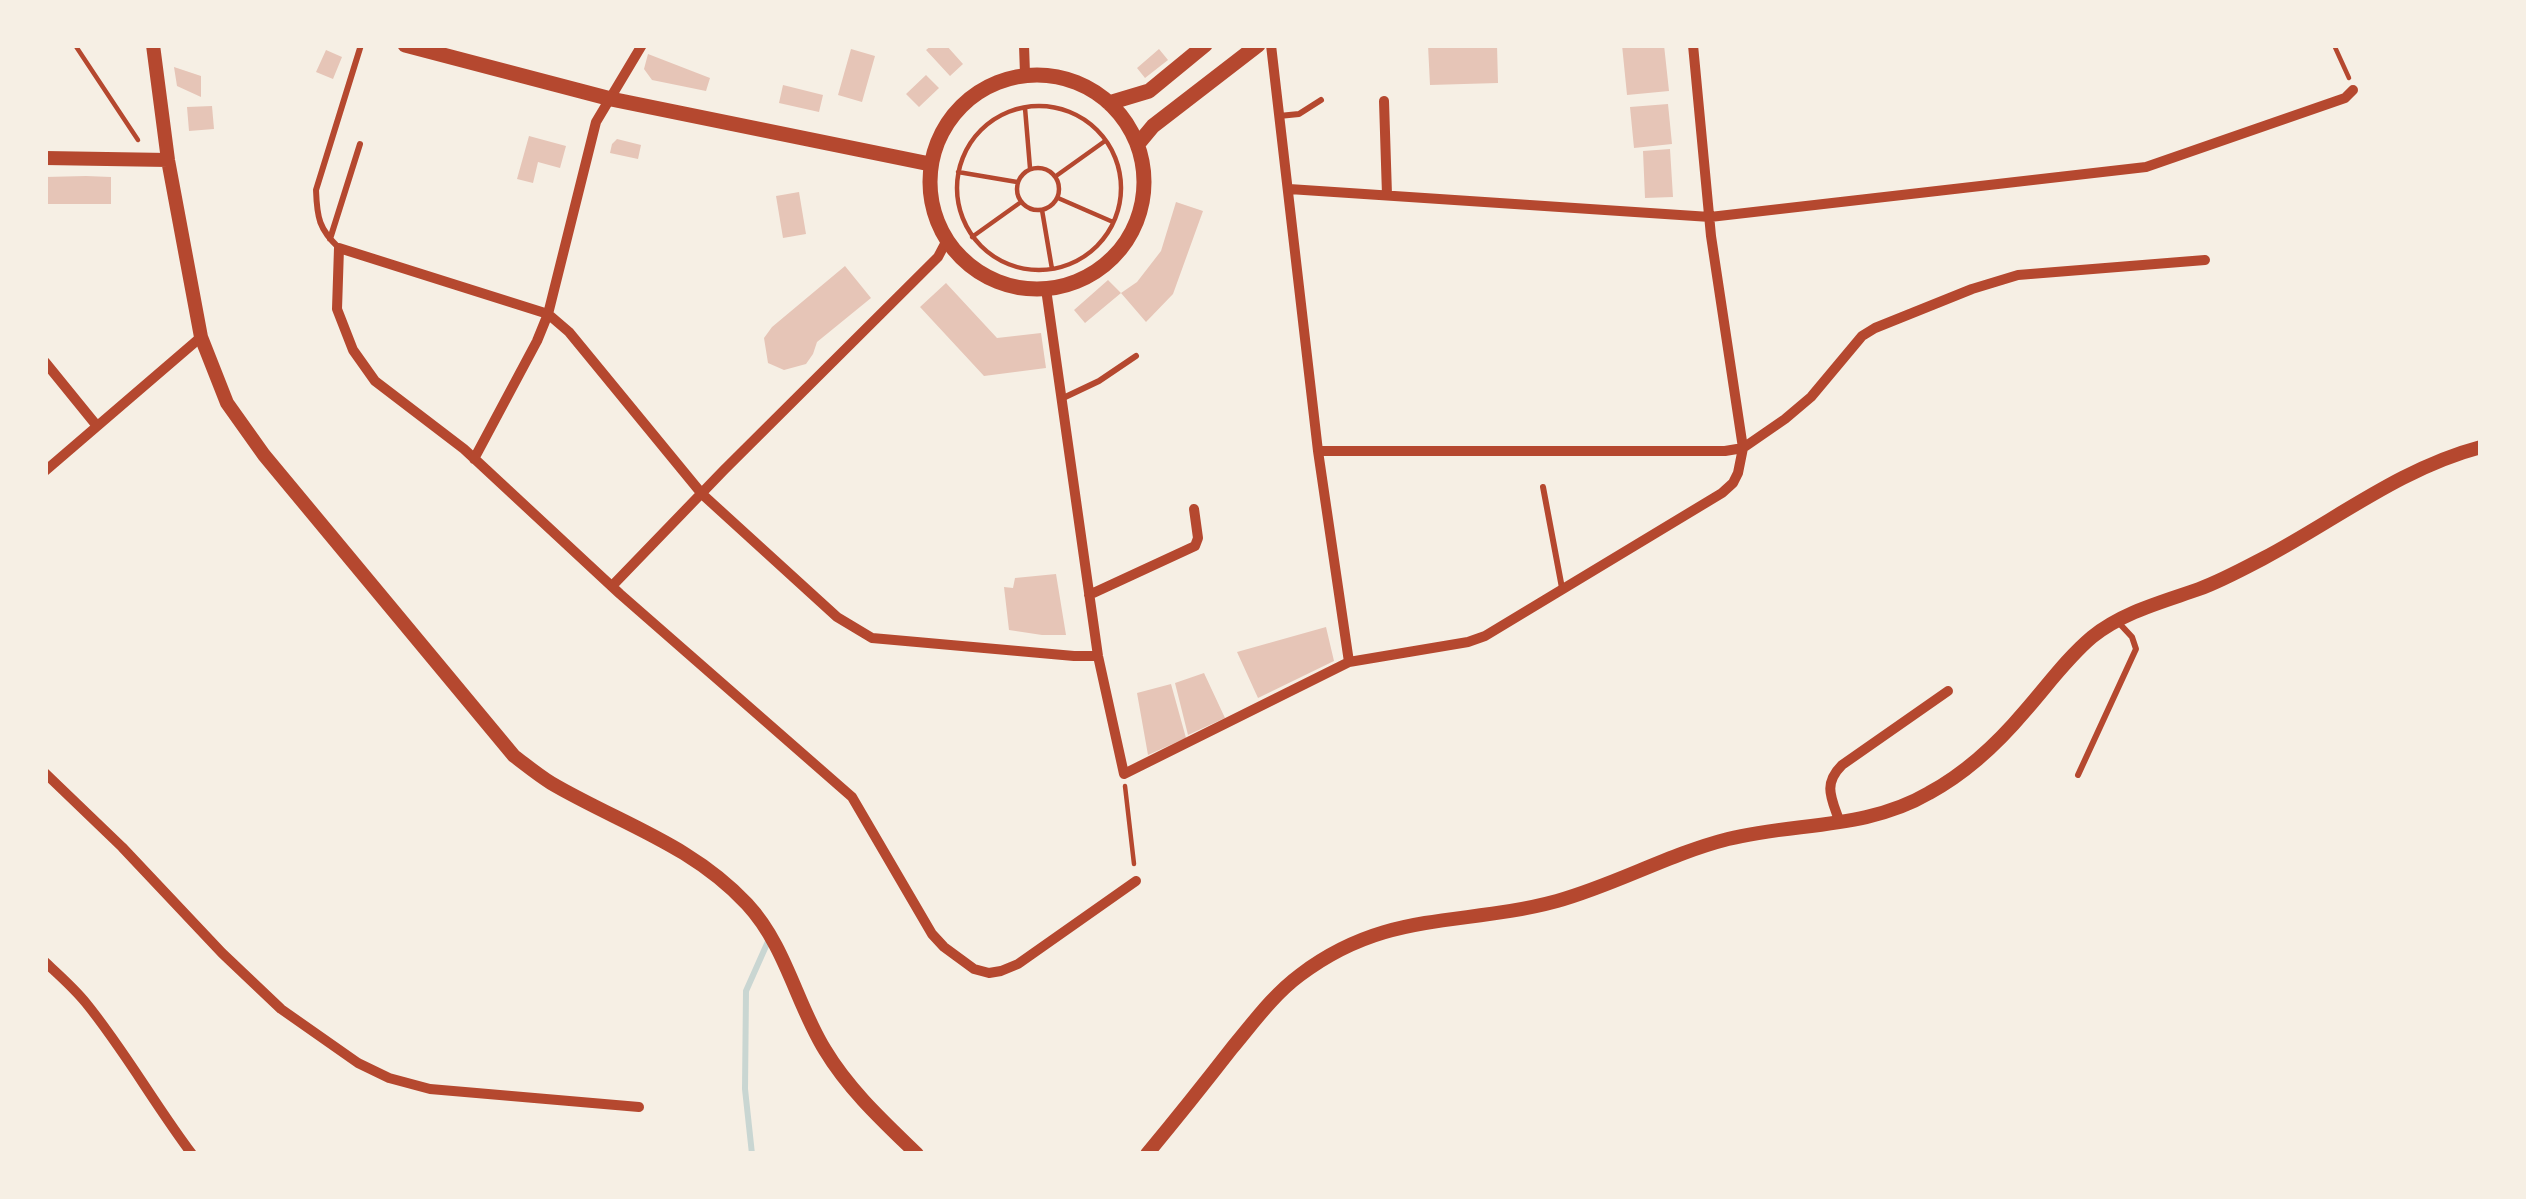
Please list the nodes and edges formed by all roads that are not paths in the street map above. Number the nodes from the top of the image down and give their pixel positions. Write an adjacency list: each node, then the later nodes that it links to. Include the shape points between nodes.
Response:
1 (153, 45): 20 (street)
2 (362, 45): 26 (lane, via 316,190 323,233)
3 (405, 45): 12 (main road)
4 (642, 45): 12 (street)
5 (1024, 45): 10 (street)
6 (1205, 45): 15 (main road, via 1149,91)
7 (1258, 45): 18 (main road)
8 (1271, 45): 16 (street)
9 (1693, 45): 24 (street)
10 (1025, 74): 15 (main road, via 1070,80); 21 (main road, via 964,102)
11 (2353, 90): 24 (street, via 2146,167)
12 (610, 99): 21 (main road); 29 (street, via 596,122)
13 (1321, 100): 16 (lane)
14 (1384, 101): 23 (street)
15 (1109, 103): 18 (main road)
16 (1279, 116): 22 (street)
17 (360, 144): 26 (lane)
18 (1138, 144): 28 (main road, via 1143,195 1121,248 1101,268)
19 (45, 158): 20 (street)
20 (168, 160): 30 (street)
21 (930, 164): 25 (main road, via 934,214)
22 (1288, 189): 23 (street); 37 (street)
23 (1387, 195): 24 (street)
24 (1710, 218): 36 (street)
25 (946, 240): 28 (main road, via 973,268 1008,285); 41 (street, via 938,257)
26 (334, 244): 29 (street); 38 (street, via 337,309 353,350 375,380)
27 (2205, 260): 36 (street, via 2018,274 1875,328 1811,397)
28 (1046, 289): 33 (street)
29 (548, 314): 38 (street); 41 (street)
30 (201, 337): 34 (street); 57 (street, via 227,403 264,455 490,730 551,783 675,845 748,905 771,934 832,1061)
31 (1136, 356): 33 (lane)
32 (45, 362): 34 (street)
33 (1061, 399): 45 (street)
34 (98, 426): 39 (street)
35 (2481, 447): 46 (street, via 2397,479 2231,574)
36 (1743, 448): 37 (street); 44 (street, via 1723,493)
37 (1318, 451): 48 (street)
38 (474, 459): 43 (street)
39 (45, 471)
40 (1543, 487): 44 (lane)
41 (702, 494): 43 (street); 47 (street, via 837,617 872,638)
42 (1194, 508): 45 (street, via 1195,546)
43 (612, 586): 53 (street, via 852,797 932,934 974,969 1018,964)
44 (1562, 588): 48 (street, via 1468,642)
45 (1089, 595): 47 (street)
46 (2116, 620): 51 (lane, via 2136,650); 52 (street, via 1965,769 1901,807)
47 (1098, 656): 48 (street, via 1124,774)
48 (1349, 662)
49 (1948, 692): 52 (street, via 1831,776)
50 (45, 773): 55 (street, via 281,1009 358,1063 430,1089)
51 (2078, 776)
52 (1840, 823): 58 (street, via 1731,838 1551,902 1363,938 1271,1001)
53 (1136, 881)
54 (45, 962): 56 (street, via 124,1052)
55 (639, 1107)
56 (192, 1154)
57 (917, 1154)
58 (1147, 1154)

